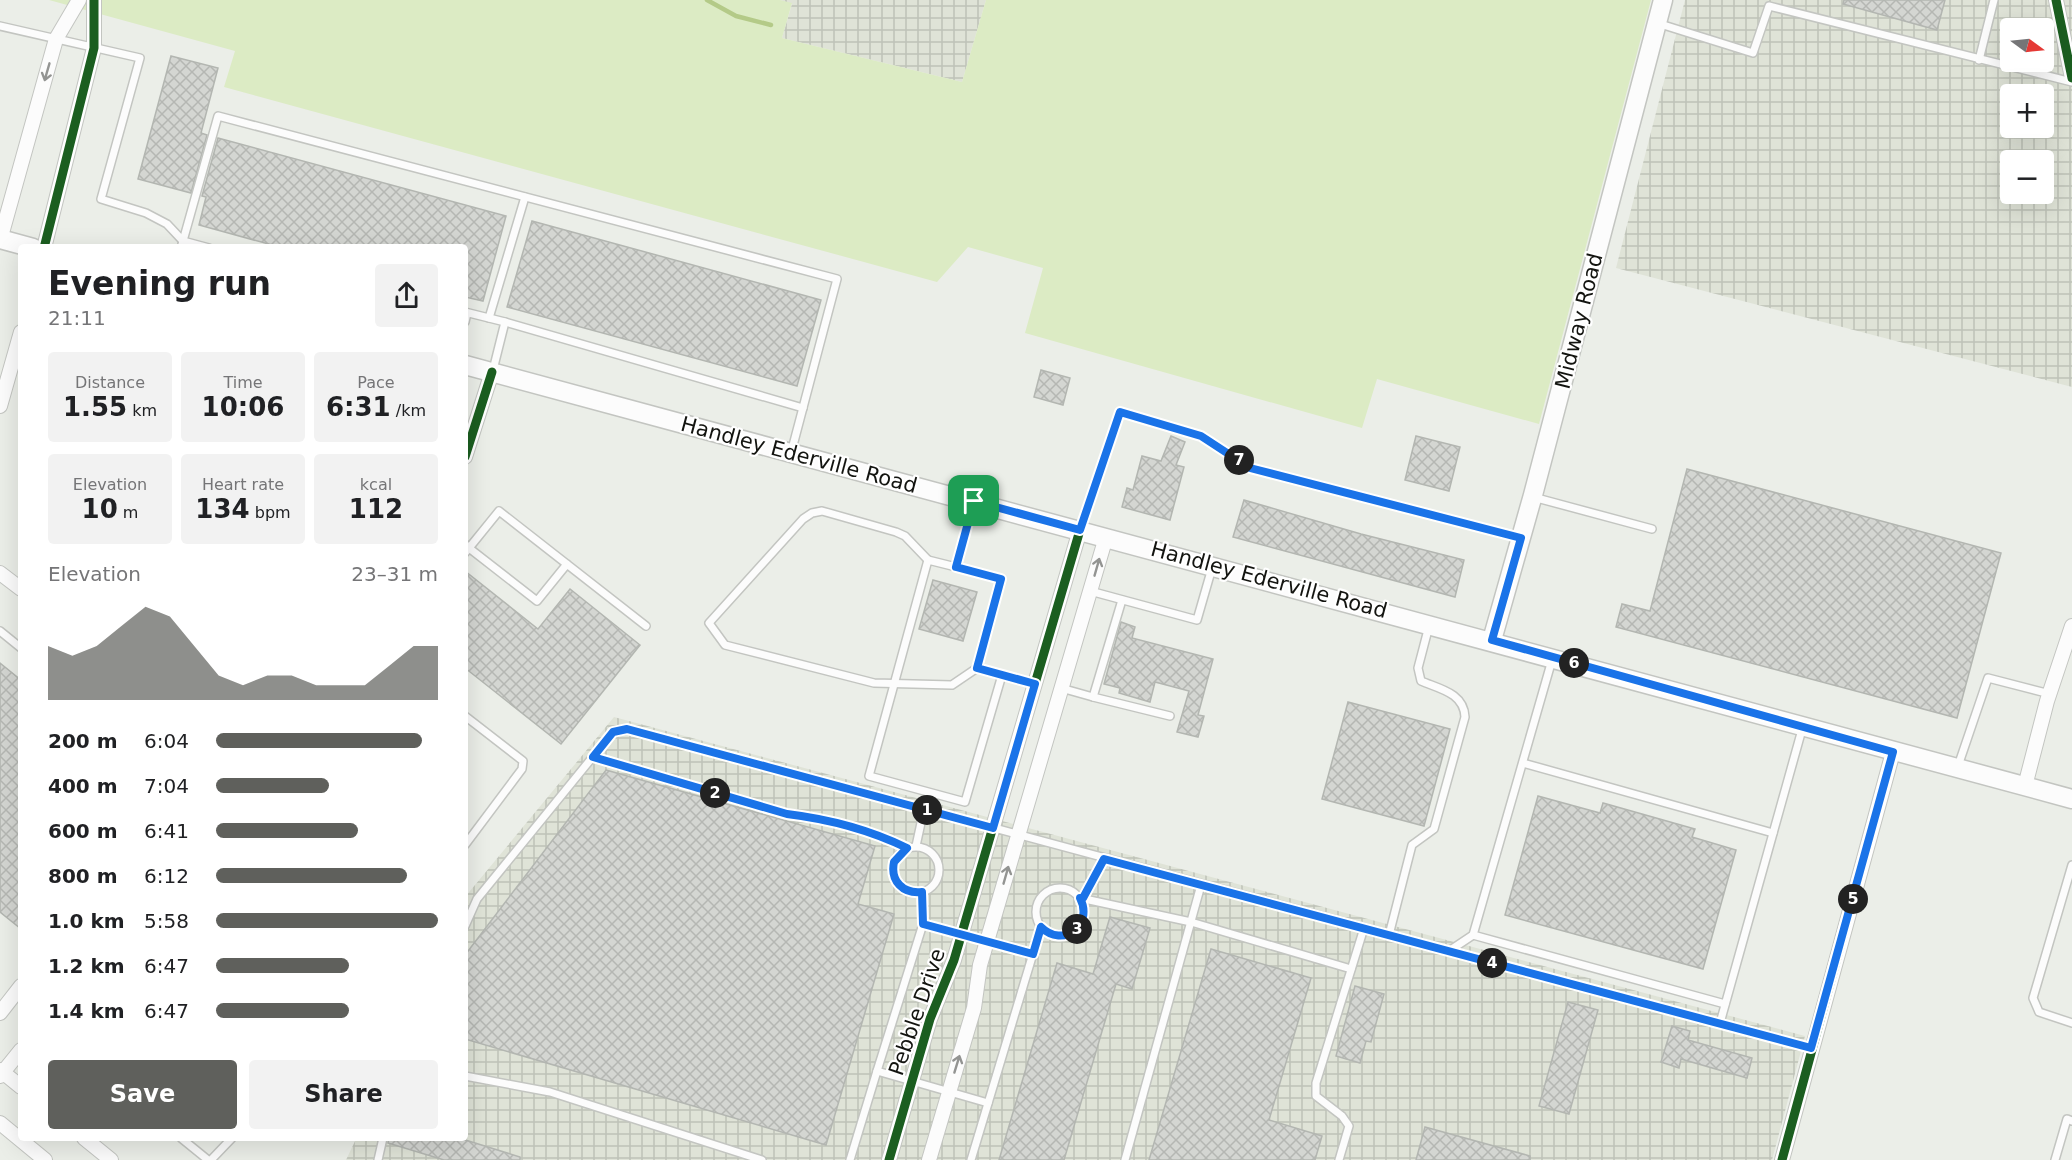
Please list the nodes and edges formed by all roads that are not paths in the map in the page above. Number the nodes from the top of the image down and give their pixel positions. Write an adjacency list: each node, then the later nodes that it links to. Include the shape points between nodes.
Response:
1 (79, 0): 8 (street)
2 (94, 0): 9 (street)
3 (1663, 0): 6 (main road, Midway Road)
4 (1994, 0): 10 (lane)
5 (2056, 0): 11 (street)
6 (1657, 23): 10 (lane, via 1753,53 1769,6); 27 (main road, Midway Road)
7 (0, 26): 8 (lane)
8 (56, 39): 9 (lane); 13 (street, one-way to 13)
9 (94, 48): 15 (street); 16 (lane, via 140,58 101,199 167,224)
10 (1979, 60): 11 (lane)
11 (2072, 80)
12 (525, 197): 16 (lane, via 218,116); 18 (lane); 24 (lane, via 837,279)
13 (0, 239): 14 (main road)
14 (18, 244)
15 (45, 244)
16 (182, 244)
17 (468, 313): 18 (lane)
18 (489, 318): 19 (lane)
19 (505, 322): 22 (lane); 24 (lane)
20 (18, 343): 23 (street)
21 (468, 366): 22 (main road, Handley Ederville Road)
22 (492, 372): 25 (street); 26 (main road, Handley Ederville Road)
23 (0, 406)
24 (803, 408): 26 (lane)
25 (468, 448)
26 (791, 453): 28 (main road, Handley Ederville Road)
27 (1533, 497): 29 (lane); 32 (main road, Midway Road)
28 (974, 501): 30 (main road, Handley Ederville Road); 38 (lane)
29 (1652, 529)
30 (1080, 530): 31 (main road, Handley Ederville Road); 32 (lane, via 1120,412 1201,436 1250,468); 46 (street, Pebble Drive)
31 (1106, 537): 37 (main road, Handley Ederville Road); 41 (street, Pebble Drive, one-way to 31)
32 (1521, 538): 49 (main road, Midway Road)
33 (468, 546): 36 (lane, via 500,511)
34 (468, 550): 36 (lane, via 537,602)
35 (928, 560): 38 (lane); 54 (lane); 54 (lane, via 896,532 822,512 812,513 709,623 725,645 874,683)
36 (567, 564): 44 (lane)
37 (1213, 565): 42 (lane, via 1197,620); 43 (main road, Handley Ederville Road)
38 (956, 567): 52 (lane, via 1001,579)
39 (0, 573): 40 (street)
40 (18, 588)
41 (1090, 591): 42 (lane); 48 (street, Pebble Drive)
42 (1122, 600): 58 (lane)
43 (1430, 624): 49 (main road, Handley Ederville Road); 88 (lane, via 1418,668 1421,681 1455,695 1465,707 1465,717 1434,829 1412,845)
44 (646, 626)
45 (2072, 626): 57 (street)
46 (1051, 628): 48 (street); 55 (street, Pebble Drive)
47 (0, 631): 50 (lane)
48 (1077, 635): 56 (street, Pebble Drive)
49 (1492, 640): 51 (main road, Handley Ederville Road)
50 (18, 646)
51 (1552, 657): 63 (main road, Handley Ederville Road); 66 (lane)
52 (977, 668): 53 (lane); 54 (lane, via 952,686)
53 (1002, 675): 54 (lane, via 965,802 869,776); 55 (lane)
54 (894, 684)
55 (1035, 684): 59 (street, Pebble Drive)
56 (1061, 688): 58 (lane); 62 (street, Pebble Drive)
57 (2050, 694): 67 (lane, via 1988,678); 68 (street)
58 (1093, 697): 60 (lane)
59 (1026, 715): 62 (street); 71 (street, Pebble Drive)
60 (1170, 717)
61 (468, 718): 74 (lane, via 523,761 522,769)
62 (1052, 721): 73 (street, Pebble Drive)
63 (1803, 726): 64 (main road, Handley Ederville Road); 72 (lane)
64 (1893, 752): 67 (main road, Handley Ederville Road); 100 (street)
65 (593, 757): 70 (lane, via 613,732 627,729); 76 (lane, via 787,814 857,829); 82 (lane, via 477,899)
66 (1523, 763): 72 (lane); 89 (lane)
67 (1957, 768): 68 (main road, Handley Ederville Road)
68 (2025, 786): 69 (main road, Handley Ederville Road)
69 (2072, 799)
70 (924, 809): 71 (lane); 75 (lane)
71 (993, 828): 73 (lane); 87 (street, Pebble Drive)
72 (1773, 833): 96 (lane)
73 (1018, 836): 77 (lane); 90 (street, Pebble Drive, one-way to 73)
74 (468, 841)
75 (916, 846): 76 (lane); 80 (lane, via 935,856 939,870 934,884)
76 (907, 848): 80 (lane, via 894,862 894,876 908,892)
77 (1104, 859): 79 (lane); 81 (lane)
78 (2072, 866): 99 (lane, via 2033,998 2039,1012)
79 (1201, 885): 83 (lane); 86 (lane)
80 (922, 892): 84 (lane)
81 (1081, 898): 83 (lane); 85 (lane, via 1085,912 1075,931 1061,936); 85 (lane, via 1068,889 1046,893 1036,913)
82 (468, 919)
83 (1191, 922): 93 (lane); 126 (lane)
84 (923, 924): 87 (lane); 102 (lane)
85 (1041, 927): 92 (lane)
86 (1364, 928): 88 (lane); 93 (lane)
87 (961, 935): 90 (lane); 105 (street, Pebble Drive, via 930,1018)
88 (1389, 935): 91 (lane)
89 (1473, 935): 91 (lane); 96 (lane)
90 (987, 942): 92 (lane); 107 (street, Pebble Drive, one-way to 90, via 974,1008)
91 (1449, 951): 98 (lane)
92 (1033, 954): 108 (lane)
93 (1351, 969): 127 (lane, via 1316,1083 1316,1096 1349,1126)
94 (18, 988): 95 (street)
95 (4, 998): 97 (street)
96 (1725, 1004): 98 (lane)
97 (0, 1013)
98 (1720, 1023): 100 (lane)
99 (2072, 1023)
100 (1811, 1048): 128 (street)
101 (18, 1053): 103 (street)
102 (877, 1071): 105 (lane); 122 (lane)
103 (1, 1073): 106 (street)
104 (468, 1077): 121 (lane, via 550,1092)
105 (912, 1082): 107 (lane); 123 (street, Pebble Drive)
106 (18, 1086)
107 (949, 1093): 108 (lane); 124 (street, Pebble Drive)
108 (988, 1103): 125 (lane)
109 (2072, 1120): 129 (lane, via 2067,1119)
110 (0, 1123): 111 (street)
111 (18, 1140)
112 (20, 1141): 117 (street)
113 (88, 1141): 118 (street)
114 (185, 1141): 119 (lane)
115 (229, 1141): 119 (lane)
116 (382, 1141): 120 (lane)
117 (38, 1158)
118 (111, 1160)
119 (209, 1160)
120 (378, 1160)
121 (762, 1160)
122 (850, 1160)
123 (889, 1160)
124 (928, 1160)
125 (971, 1160)
126 (1125, 1160)
127 (1340, 1160)
128 (1782, 1160)
129 (2055, 1160)

